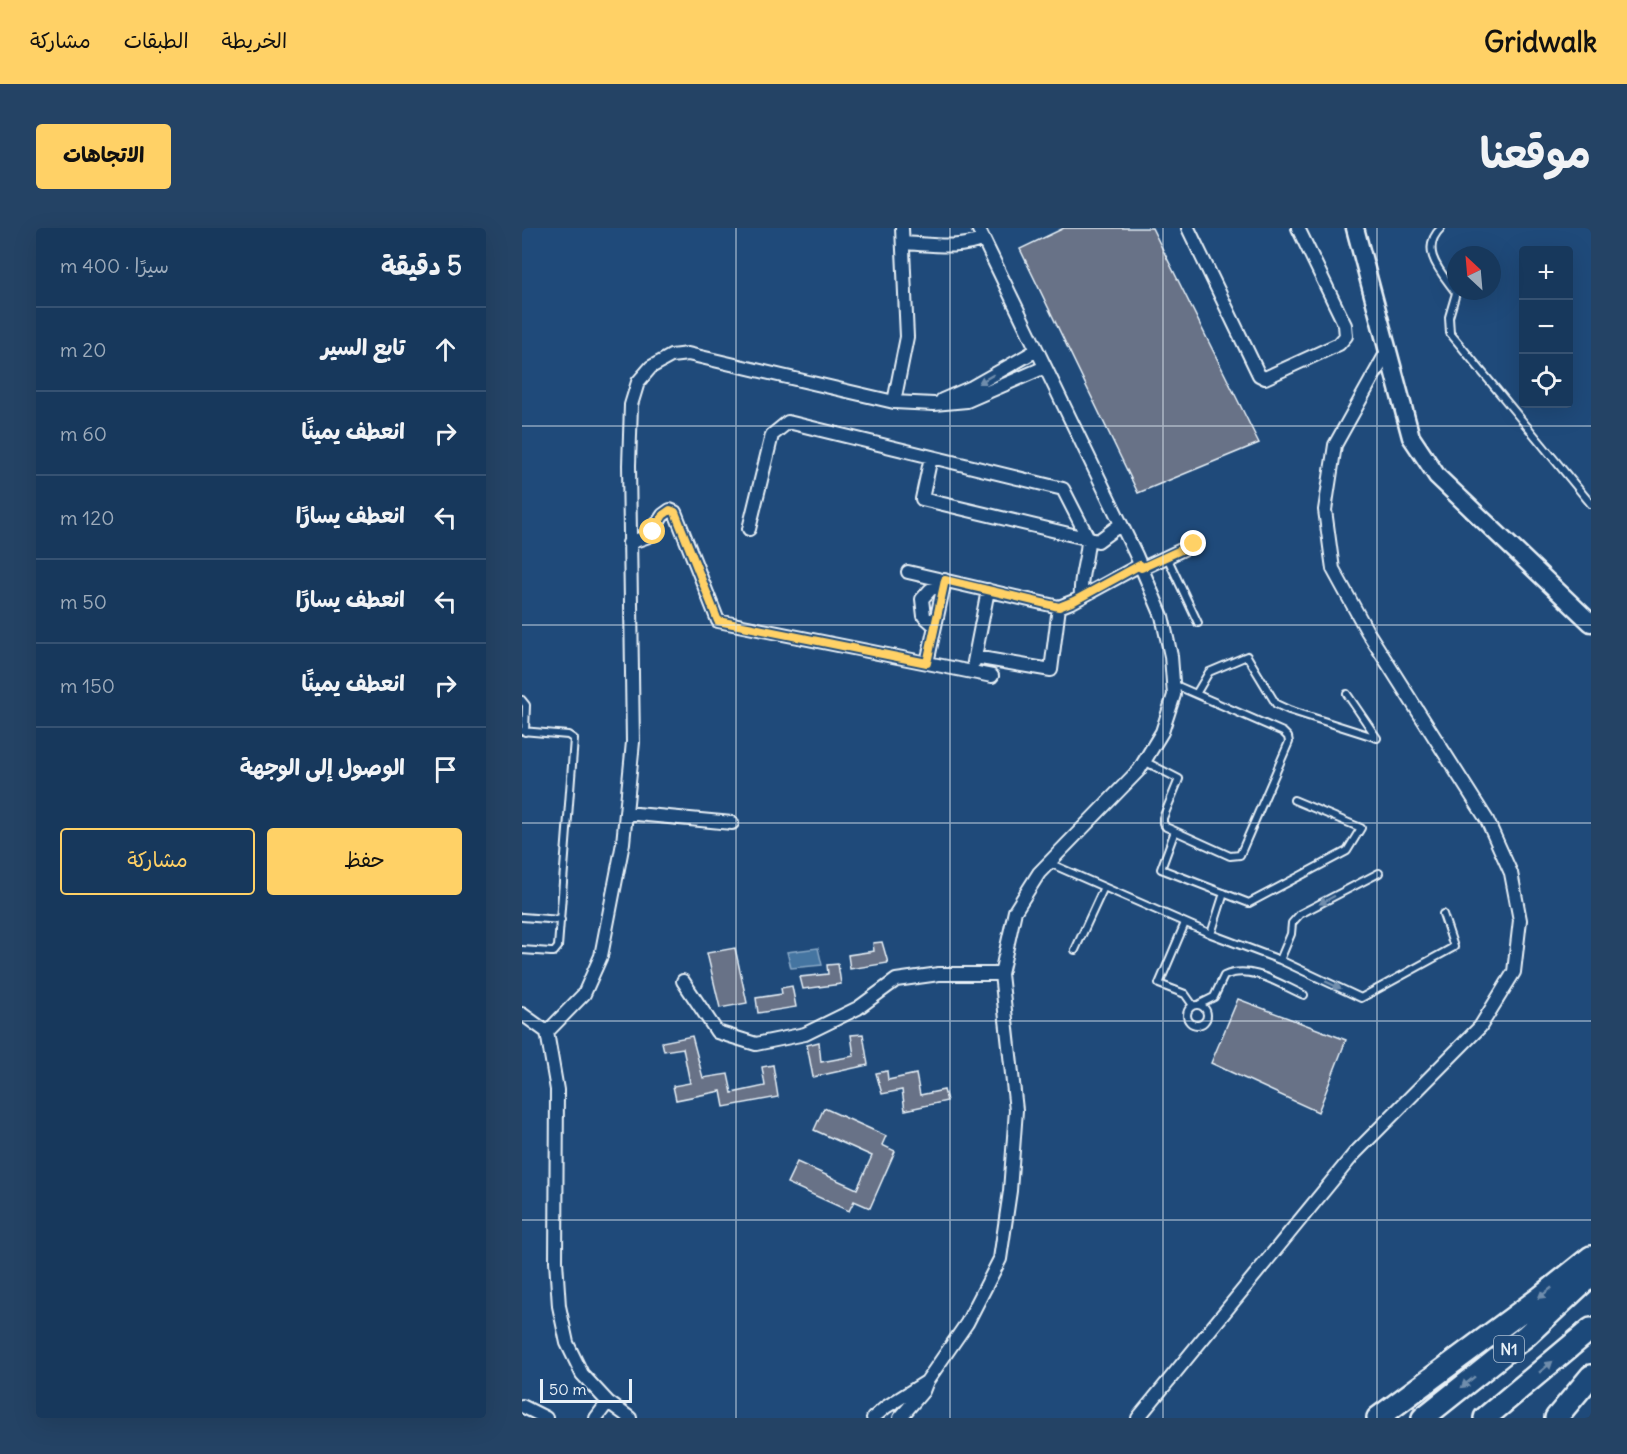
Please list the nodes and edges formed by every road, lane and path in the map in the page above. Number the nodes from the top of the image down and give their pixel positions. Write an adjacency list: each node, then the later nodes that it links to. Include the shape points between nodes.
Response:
1 (902, 228): 7 (street)
2 (1188, 228): 3 (street, via 1259,375 1266,378 1339,344 1346,336 1345,325)
3 (1298, 228)
4 (1355, 228): 9 (street)
5 (1441, 228): 14 (lane, via 1432,240 1431,254 1456,293 1449,317 1450,333)
6 (980, 233): 7 (street, via 972,244 960,246); 8 (street)
7 (903, 243): 11 (street, via 907,338)
8 (1037, 350): 10 (street); 12 (street, one-way to 12)
9 (1388, 350): 28 (street, via 1411,437 1437,476); 75 (street, via 1335,445 1325,510 1333,568 1367,631 1487,820 1511,873 1520,920 1514,972 1480,1027 1354,1154)
10 (1045, 367): 12 (street, via 967,401); 15 (street)
11 (894, 402): 12 (street); 18 (street, via 688,354 671,356 651,366 638,382 631,405)
12 (934, 404)
13 (931, 457): 16 (street, via 788,422 772,435); 17 (street, via 1062,489); 17 (street, via 922,499)
14 (1591, 504)
15 (1121, 524): 17 (street, via 1098,541); 21 (street)
16 (749, 529)
17 (1088, 538): 25 (street)
18 (629, 543): 31 (street, via 649,536 663,515 670,510 675,512 718,621); 41 (street, via 633,742)
19 (1194, 544): 20 (street)
20 (1167, 556): 21 (street); 27 (lane)
21 (1141, 567): 25 (street); 34 (street, via 1162,616)
22 (908, 572): 23 (street)
23 (945, 580): 24 (street); 29 (street); 29 (street, via 922,599 924,616)
24 (988, 590): 26 (street); 30 (street)
25 (1081, 597): 26 (street)
26 (1059, 607): 30 (street, via 1051,670)
27 (1198, 623)
28 (1591, 623)
29 (935, 626): 31 (street)
30 (975, 657): 32 (street)
31 (927, 663): 32 (street)
32 (972, 672): 33 (street)
33 (992, 676)
34 (1173, 684): 35 (lane); 39 (street, via 1174,695 1162,732)
35 (1197, 694): 36 (lane, via 1209,672 1247,656 1276,704 1377,738); 43 (lane, via 1283,732 1289,742 1240,855 1230,856)
36 (1347, 694)
37 (522, 700): 38 (lane, via 526,705)
38 (523, 732): 50 (lane, via 568,735 574,740)
39 (1144, 761): 43 (lane, via 1179,779 1163,818 1163,823); 44 (street)
40 (1294, 800): 47 (lane, via 1361,828 1347,851 1249,903)
41 (626, 813): 42 (street); 62 (street, via 601,956 584,994)
42 (732, 823)
43 (1175, 831): 47 (lane, via 1161,869)
44 (1049, 863): 46 (lane); 56 (street, via 1015,911)
45 (1379, 873): 55 (lane, one-way to 55, via 1300,914)
46 (1104, 888): 51 (lane); 54 (lane)
47 (1224, 893): 52 (lane)
48 (1443, 914): 55 (lane, one-way to 48, via 1361,998 1454,947)
49 (522, 917): 50 (lane)
50 (561, 920): 53 (lane, via 554,952)
51 (1185, 923): 52 (lane); 59 (lane, via 1160,984 1185,994)
52 (1211, 934): 55 (lane)
53 (522, 950)
54 (1075, 950)
55 (1280, 960)
56 (1001, 974): 57 (street, via 939,974 896,980 858,1008 804,1034 756,1044 717,1032); 67 (street, via 1016,1110 1000,1259 968,1323)
57 (683, 981)
58 (1304, 995): 60 (lane, via 1250,972 1234,971 1224,976 1214,997)
59 (1192, 1004): 60 (lane); 60 (lane, via 1186,1018 1193,1025 1202,1025 1207,1018)
60 (1200, 1004)
61 (522, 1014): 62 (street)
62 (547, 1032): 68 (street, via 557,1089 559,1306 567,1343 582,1374)
63 (1591, 1257): 76 (highway, one-way to 76)
64 (1591, 1275): 77 (highway, N1, one-way to 77, via 1527,1335)
65 (1591, 1329): 78 (highway, N1, one-way to 65)
66 (1591, 1376): 79 (highway)
67 (927, 1381): 73 (street); 74 (street)
68 (608, 1402): 71 (street); 72 (street)
69 (522, 1406): 70 (street)
70 (546, 1418)
71 (596, 1418)
72 (630, 1418)
73 (873, 1418)
74 (900, 1418)
75 (1138, 1418)
76 (1378, 1418)
77 (1423, 1418)
78 (1485, 1418)
79 (1556, 1418)

